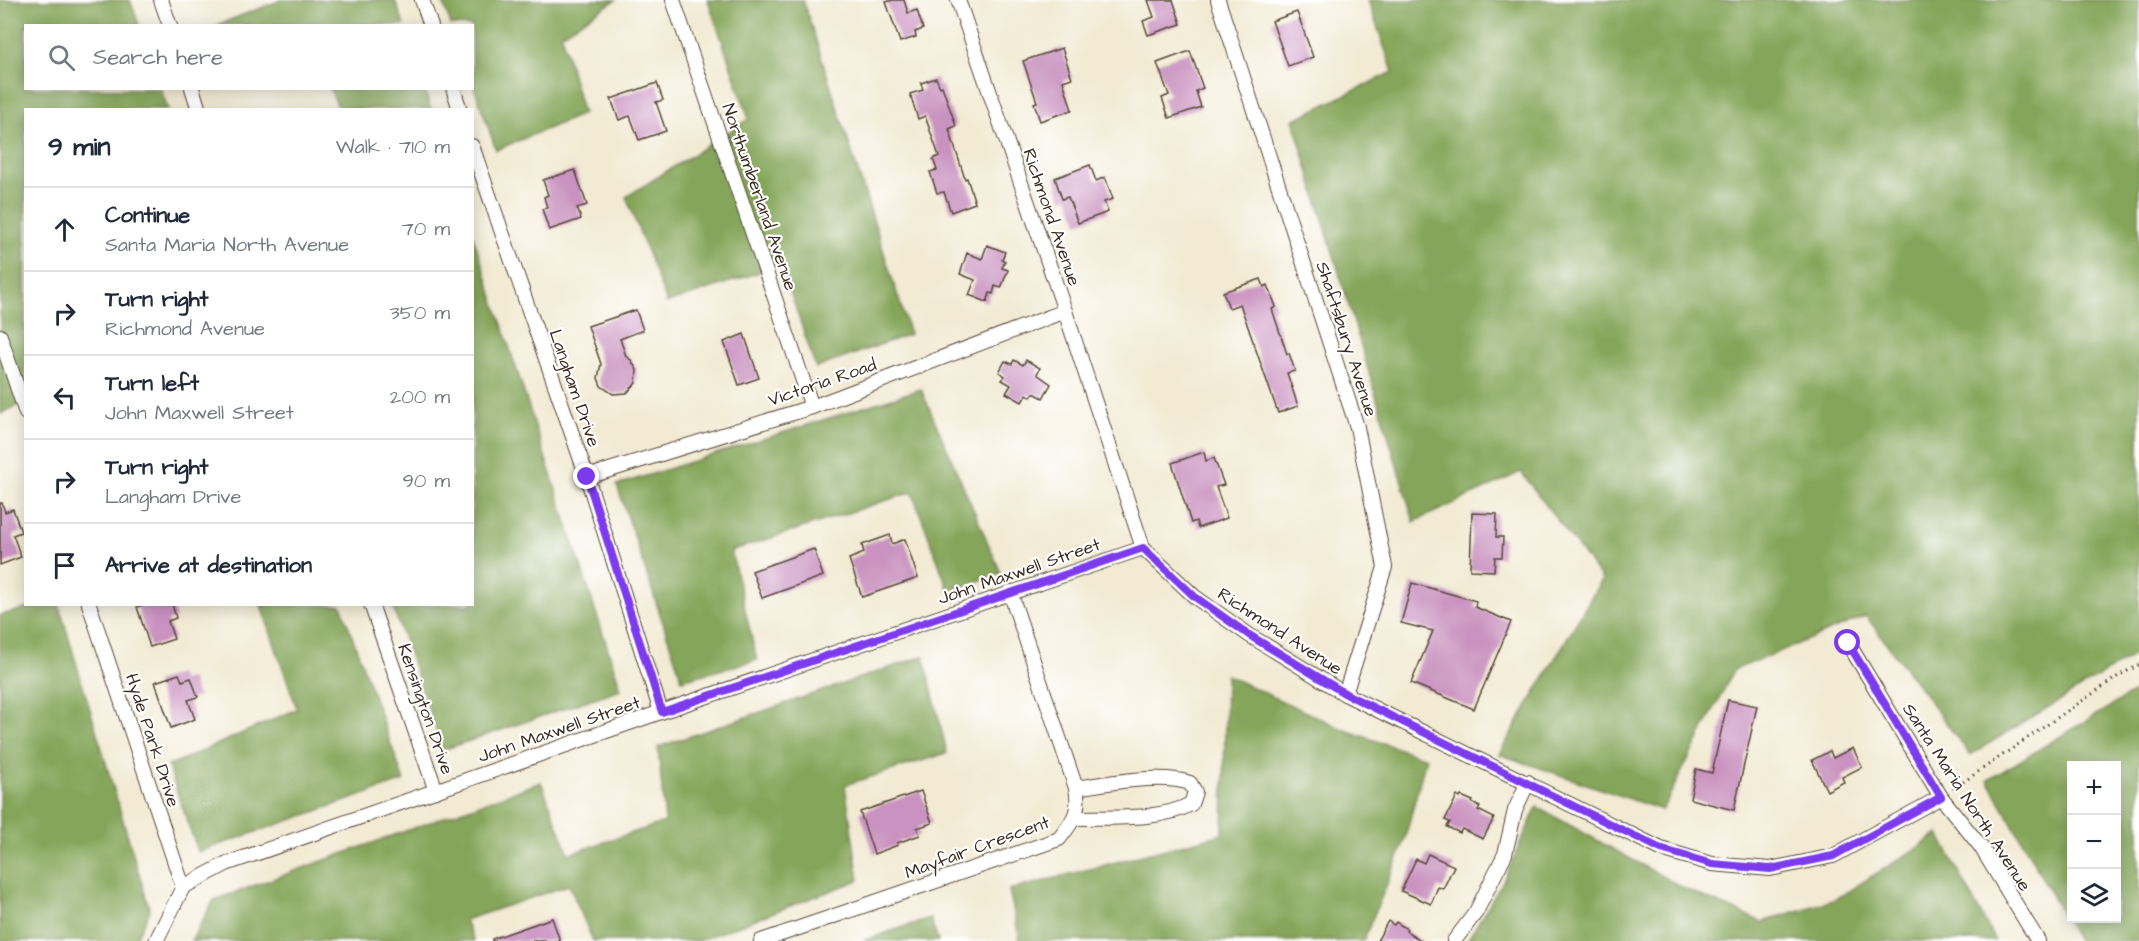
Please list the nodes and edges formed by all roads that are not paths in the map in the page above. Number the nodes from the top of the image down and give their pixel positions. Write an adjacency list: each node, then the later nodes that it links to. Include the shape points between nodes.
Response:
1 (161, 0): 6 (street)
2 (422, 0): 7 (street)
3 (673, 0): 15 (street, Northumberland Avenue)
4 (958, 0): 13 (street, Richmond Avenue)
5 (1218, 0): 23 (street, Shaftsbury Avenue, via 1357,427 1385,567)
6 (169, 24)
7 (430, 24)
8 (193, 90): 10 (street)
9 (454, 90): 11 (street)
10 (198, 108)
11 (459, 108)
12 (474, 152): 17 (street, Langham Drive)
13 (1065, 311): 15 (street, Victoria Road); 18 (street, Richmond Avenue)
14 (0, 336): 16 (street)
15 (812, 406): 17 (street, Victoria Road)
16 (24, 407)
17 (587, 477): 24 (street, Langham Drive)
18 (1143, 548): 19 (street, John Maxwell Street); 23 (street, Richmond Avenue, via 1195,597)
19 (1010, 592): 24 (street, John Maxwell Street); 26 (street, Mayfair Crescent)
20 (90, 606): 30 (street, Hyde Park Drive)
21 (372, 606): 27 (street, Kensington Drive)
22 (1848, 643): 28 (street, Santa Maria North Avenue)
23 (1346, 694): 25 (street, Richmond Avenue)
24 (662, 712): 27 (street, John Maxwell Street)
25 (1528, 782): 28 (street, Richmond Avenue, via 1661,849 1712,864 1770,869 1833,856); 33 (street, via 1515,810 1505,854 1476,912)
26 (1076, 788): 29 (street, Mayfair Crescent, via 1079,799); 29 (street, via 1109,782 1179,779 1190,783 1195,792 1191,804 1179,811)
27 (436, 791): 30 (street, John Maxwell Street, via 226,864)
28 (1941, 797): 34 (street, Santa Maria North Avenue, via 1981,847)
29 (1075, 818): 32 (street, Mayfair Crescent, via 1059,839)
30 (183, 887): 31 (street)
31 (156, 941)
32 (761, 941)
33 (1454, 941)
34 (2038, 941)

